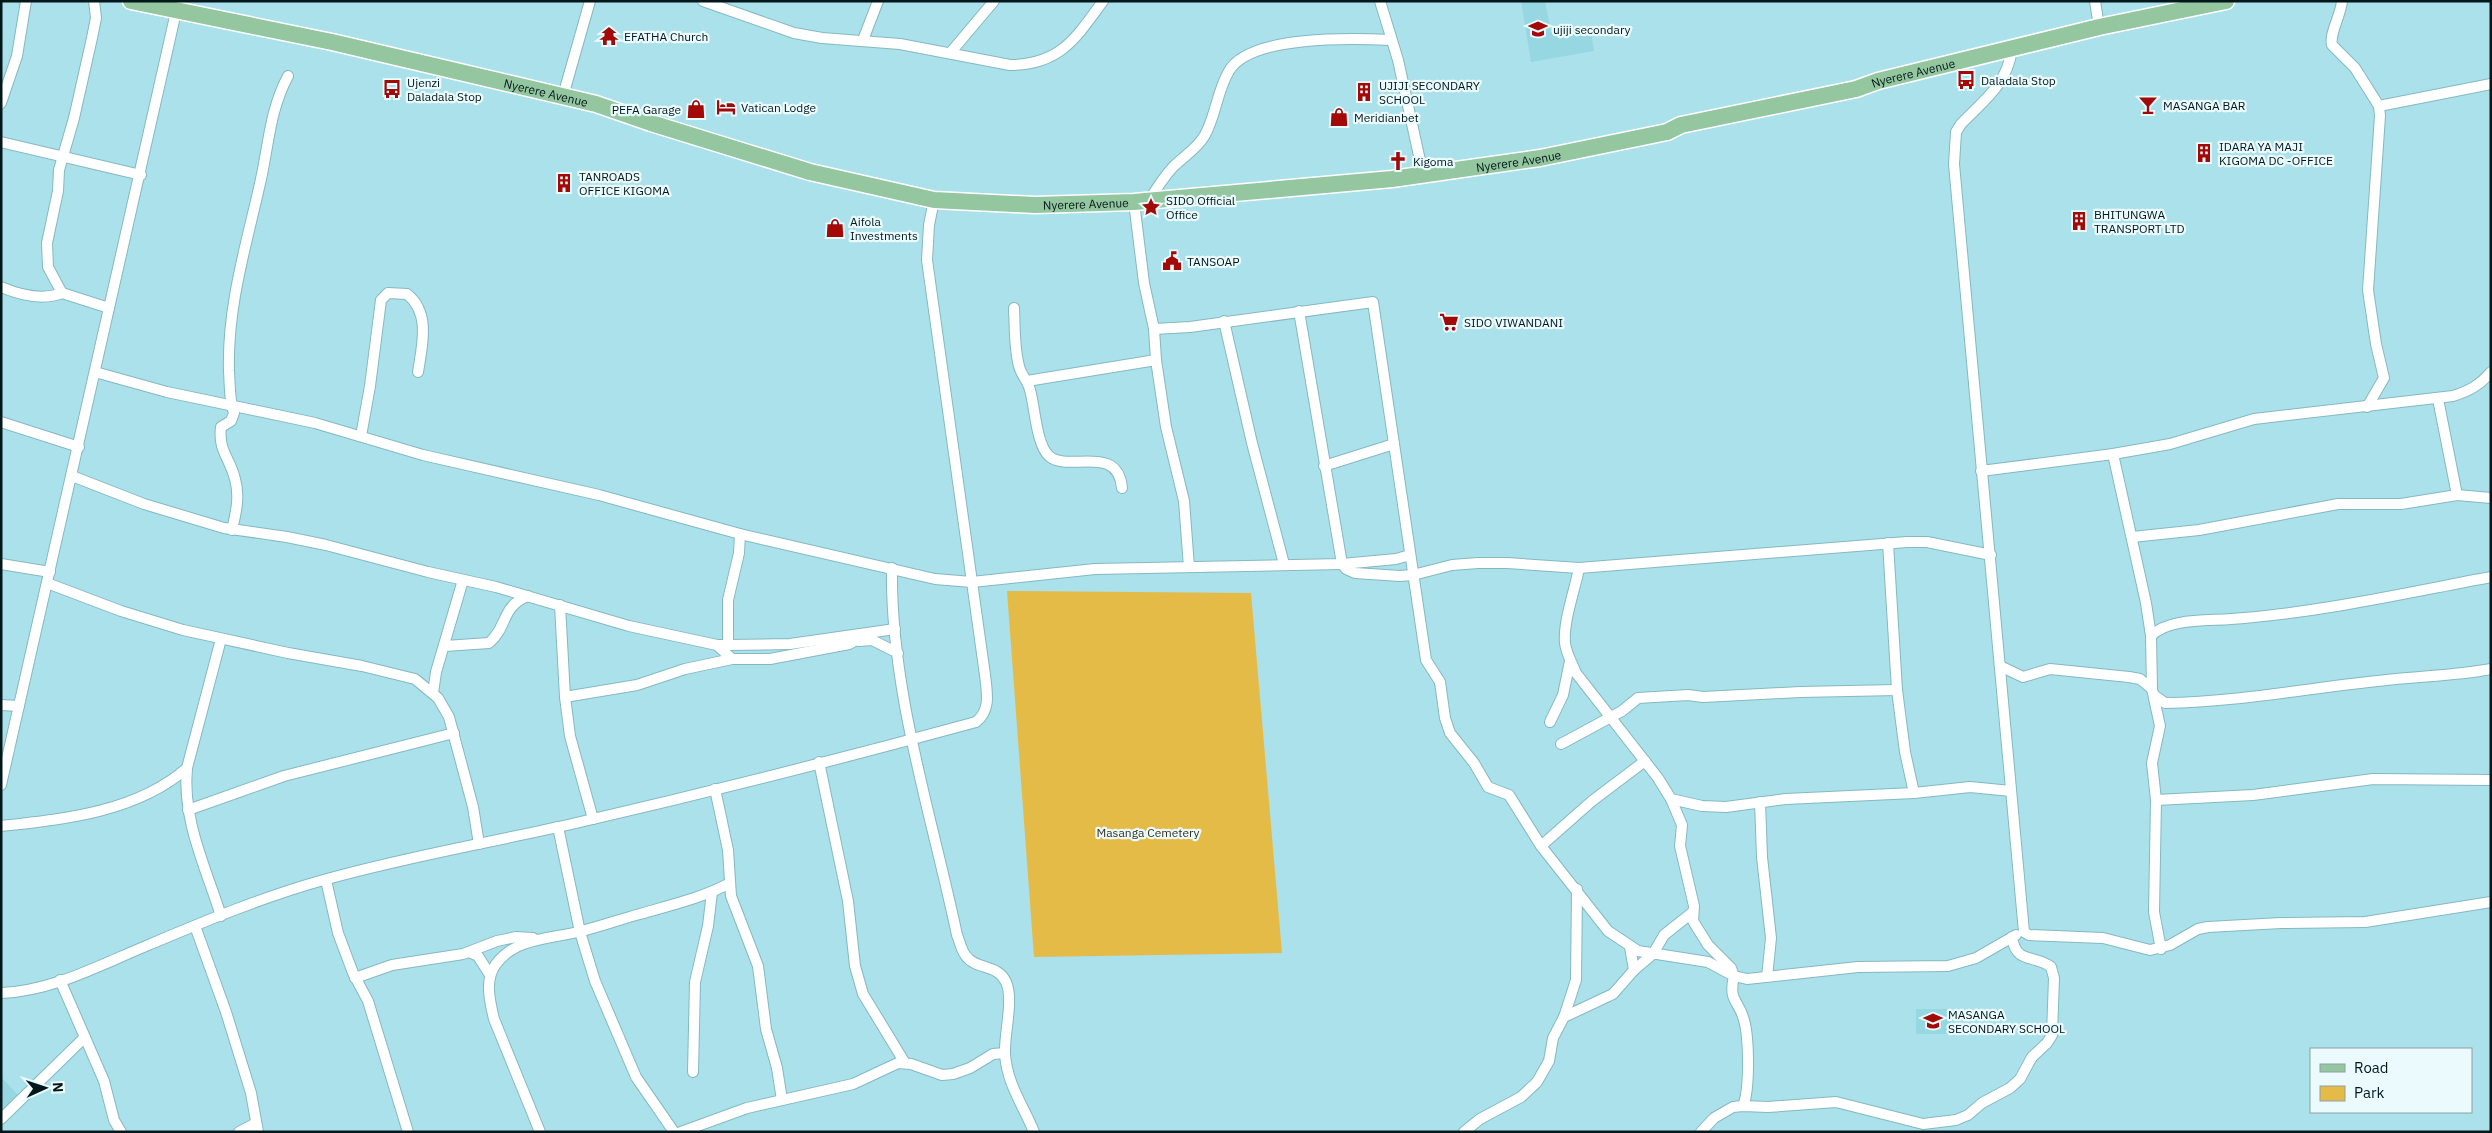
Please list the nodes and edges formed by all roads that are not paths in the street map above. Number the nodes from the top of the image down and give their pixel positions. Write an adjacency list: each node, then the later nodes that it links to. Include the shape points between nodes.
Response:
1 (26, 1): 22 (street, via 17,56)
2 (94, 1): 25 (street, via 96,18 82,90)
3 (131, 1): 13 (main road, Nyerere Avenue)
4 (590, 1): 21 (street)
5 (703, 1): 15 (street, via 794,33)
6 (878, 1): 15 (street)
7 (994, 1): 18 (street)
8 (1103, 1): 18 (street, via 1075,37 1045,60 1027,65 1010,64)
9 (1380, 1): 16 (street)
10 (2095, 1): 14 (street)
11 (2226, 1): 14 (main road, Nyerere Avenue)
12 (2342, 1): 23 (street, via 2331,38 2332,45 2355,68)
13 (176, 12): 21 (main road, Nyerere Avenue, via 332,42); 27 (street)
14 (2099, 27): 17 (main road, Nyerere Avenue)
15 (863, 40): 18 (street)
16 (1391, 40): 26 (street); 29 (street, via 1362,38 1284,43 1242,56 1230,69 1220,90 1205,136)
17 (2012, 50): 26 (main road, Nyerere Avenue, via 1856,89 1681,125 1667,132 1587,150); 51 (street, via 2001,84 1961,124 1954,142)
18 (951, 52)
19 (288, 76): 43 (street, via 271,117 265,160 237,286 230,344)
20 (2491, 84): 23 (street)
21 (563, 96): 28 (main road, Nyerere Avenue, via 810,172)
22 (1, 103)
23 (2379, 106): 44 (street, via 2368,290 2384,378)
24 (1, 142): 25 (street)
25 (63, 158): 27 (street); 31 (street, via 46,257 52,278)
26 (1424, 174): 29 (main road, Nyerere Avenue)
27 (141, 175): 32 (street)
28 (934, 200): 29 (main road, Nyerere Avenue, via 1035,205); 72 (street, via 928,224 928,260)
29 (1141, 202): 36 (street, via 1144,283)
30 (1, 287): 31 (street, via 31,296 52,297)
31 (62, 292): 32 (street)
32 (109, 308): 38 (street)
33 (1014, 308): 41 (street, via 1019,366)
34 (1299, 310): 35 (street); 47 (street, via 1373,302); 50 (street)
35 (1224, 321): 36 (street); 63 (street)
36 (1154, 329): 37 (street)
37 (1156, 360): 41 (street); 65 (street, via 1166,427 1184,501)
38 (95, 372): 43 (street, via 167,392); 48 (street)
39 (418, 372): 46 (street, via 423,332 417,303 407,294 388,293 381,300)
40 (2491, 372): 42 (street, via 2471,390)
41 (1028, 381): 53 (street, via 1041,438 1050,456 1054,459 1093,460 1108,465 1119,476)
42 (2438, 399): 44 (street); 54 (street)
43 (231, 404): 46 (street); 56 (street, via 234,413 231,421 221,427 220,436 222,451 232,469 237,488)
44 (2367, 407): 49 (street, via 2254,419 2184,441)
45 (1, 422): 48 (street)
46 (361, 436): 57 (street, via 423,456 599,495)
47 (1394, 444): 50 (street); 60 (street)
48 (79, 447): 52 (street)
49 (2113, 454): 51 (street); 58 (street)
50 (1324, 466): 64 (street)
51 (1981, 471): 61 (street)
52 (72, 476): 56 (street, via 144,504); 68 (street)
53 (1122, 488)
54 (2457, 495): 55 (street); 58 (street, via 2401,504 2338,504 2199,530)
55 (2491, 498)
56 (232, 530): 71 (street, via 312,542)
57 (740, 534): 66 (street); 81 (street)
58 (2132, 538): 78 (street)
59 (1888, 544): 61 (street, via 1927,542); 67 (street); 88 (street)
60 (1410, 555): 64 (street, via 1396,560); 69 (street)
61 (1991, 555): 86 (street)
62 (1, 564): 68 (street)
63 (1284, 564): 64 (street); 65 (street)
64 (1342, 564): 69 (street, via 1355,573)
65 (1188, 567): 72 (street, via 1094,569)
66 (892, 568): 72 (street, via 936,579); 76 (street)
67 (1579, 568): 69 (street, via 1478,563 1452,565); 85 (street, via 1566,630 1565,644)
68 (50, 572): 73 (street)
69 (1413, 575): 115 (street, via 1426,660 1440,682 1444,718 1450,733 1488,787 1509,795)
70 (2491, 577): 78 (street, via 2299,612 2179,624 2157,630)
71 (463, 580): 74 (street); 82 (street)
72 (972, 582): 97 (street, via 986,675 984,716 976,722)
73 (47, 583): 79 (street, via 121,611); 93 (street)
74 (528, 596): 75 (street); 82 (street, via 516,600 498,634 489,643)
75 (560, 605): 81 (street, via 628,626); 91 (street)
76 (895, 629): 77 (street); 83 (street)
77 (869, 633): 80 (street); 81 (street, via 790,644)
78 (2151, 636): 89 (street)
79 (221, 639): 90 (street, via 394,672 415,679); 101 (street)
80 (856, 642): 83 (street, via 872,640); 84 (street, via 770,660)
81 (723, 645): 84 (street)
82 (445, 646): 90 (street)
83 (898, 653): 97 (street)
84 (732, 659): 91 (street, via 685,669 637,685)
85 (1570, 660): 94 (street); 95 (street, via 1563,695)
86 (2000, 666): 89 (street, via 2023,676 2050,669 2129,677 2140,679); 105 (street)
87 (2491, 669): 89 (street, via 2246,698 2167,703)
88 (1897, 690): 94 (street, via 1638,698); 106 (street)
89 (2153, 692): 108 (street, via 2160,726 2152,763)
90 (433, 693): 96 (street, via 449,717)
91 (565, 697): 111 (street, via 570,736)
92 (1, 706): 93 (street)
93 (20, 706): 103 (street)
94 (1609, 717): 98 (street); 99 (street)
95 (1550, 722)
96 (454, 733): 110 (street, via 284,776); 114 (street)
97 (913, 739): 100 (street); 141 (street, via 961,948 972,962 997,971 1006,983)
98 (1561, 744)
99 (1645, 761): 107 (street); 115 (street, via 1592,801)
100 (819, 762): 104 (street); 142 (street, via 848,902 855,966 863,994)
101 (187, 768): 110 (street); 112 (street, via 156,791 98,810 48,821)
102 (2491, 780): 108 (street, via 2373,779 2253,795)
103 (1, 785)
104 (716, 788): 111 (street); 117 (street, via 728,850)
105 (2011, 791): 106 (street, via 1970,787); 125 (street)
106 (1914, 793): 109 (street)
107 (1671, 799): 109 (street, via 1726,807); 121 (street, via 1682,825 1680,846)
108 (2156, 800): 129 (street, via 2154,912)
109 (1760, 802): 135 (street, via 1762,858 1771,938)
110 (188, 810): 122 (street)
111 (593, 819): 113 (street)
112 (1, 826)
113 (558, 827): 114 (street); 124 (street)
114 (479, 844): 116 (street)
115 (1541, 846): 118 (street)
116 (326, 880): 122 (street); 136 (street, via 338,933)
117 (730, 883): 119 (street); 145 (street, via 736,912 758,966 766,1029 778,1068)
118 (1577, 889): 128 (street, via 1597,919); 139 (street, via 1577,974 1574,993)
119 (712, 892): 124 (street); 143 (street, via 695,982)
120 (2489, 899): 129 (street, via 2397,919 2198,928)
121 (1693, 912): 131 (street, via 1664,936); 134 (street, via 1693,921 1708,945 1731,968)
122 (221, 916): 123 (street)
123 (195, 926): 137 (street, via 102,966); 150 (street, via 242,1066)
124 (580, 932): 126 (street); 155 (street, via 595,981 636,1077)
125 (2024, 932): 127 (street); 129 (street, via 2029,935 2104,938 2150,950)
126 (540, 938): 130 (street, via 516,937); 133 (street, via 506,954)
127 (2012, 938): 135 (street, via 1976,958 1948,966 1858,967); 147 (street, via 2017,952 2051,967 2054,1026 2047,1043 2037,1051 2020,1079 2010,1088 1982,1103 1968,1115 1938,1124 1905,1121 1836,1102)
128 (1630, 947): 131 (street); 132 (street)
129 (2161, 949)
130 (469, 952): 133 (street, via 478,956); 136 (street, via 392,965)
131 (1653, 954): 132 (street); 134 (street, via 1708,962)
132 (1634, 970): 139 (street, via 1614,994)
133 (490, 975): 154 (street, via 494,1020)
134 (1734, 976): 135 (street, via 1747,979); 144 (street, via 1731,990 1745,1027)
135 (1767, 977)
136 (355, 978): 153 (street, via 368,1001)
137 (60, 980): 138 (street); 140 (street)
138 (1, 993)
139 (1564, 1017): 158 (street, via 1553,1038 1549,1061 1537,1082 1521,1097 1480,1119)
140 (85, 1037): 148 (street); 149 (street, via 104,1081)
141 (1005, 1053): 142 (street, via 993,1054 953,1074 942,1075); 157 (street, via 1013,1092)
142 (905, 1063): 145 (street, via 853,1084)
143 (693, 1072)
144 (1748, 1087): 146 (street); 147 (street, via 1752,1101)
145 (782, 1100): 156 (street, via 721,1116)
146 (1743, 1106): 147 (street); 159 (street, via 1733,1107 1714,1118)
147 (1759, 1106)
148 (1, 1120)
149 (113, 1127): 151 (street)
150 (257, 1127): 152 (street)
151 (121, 1132)
152 (239, 1132)
153 (408, 1132)
154 (540, 1132)
155 (674, 1132)
156 (681, 1132)
157 (1034, 1132)
158 (1464, 1132)
159 (1701, 1132)

